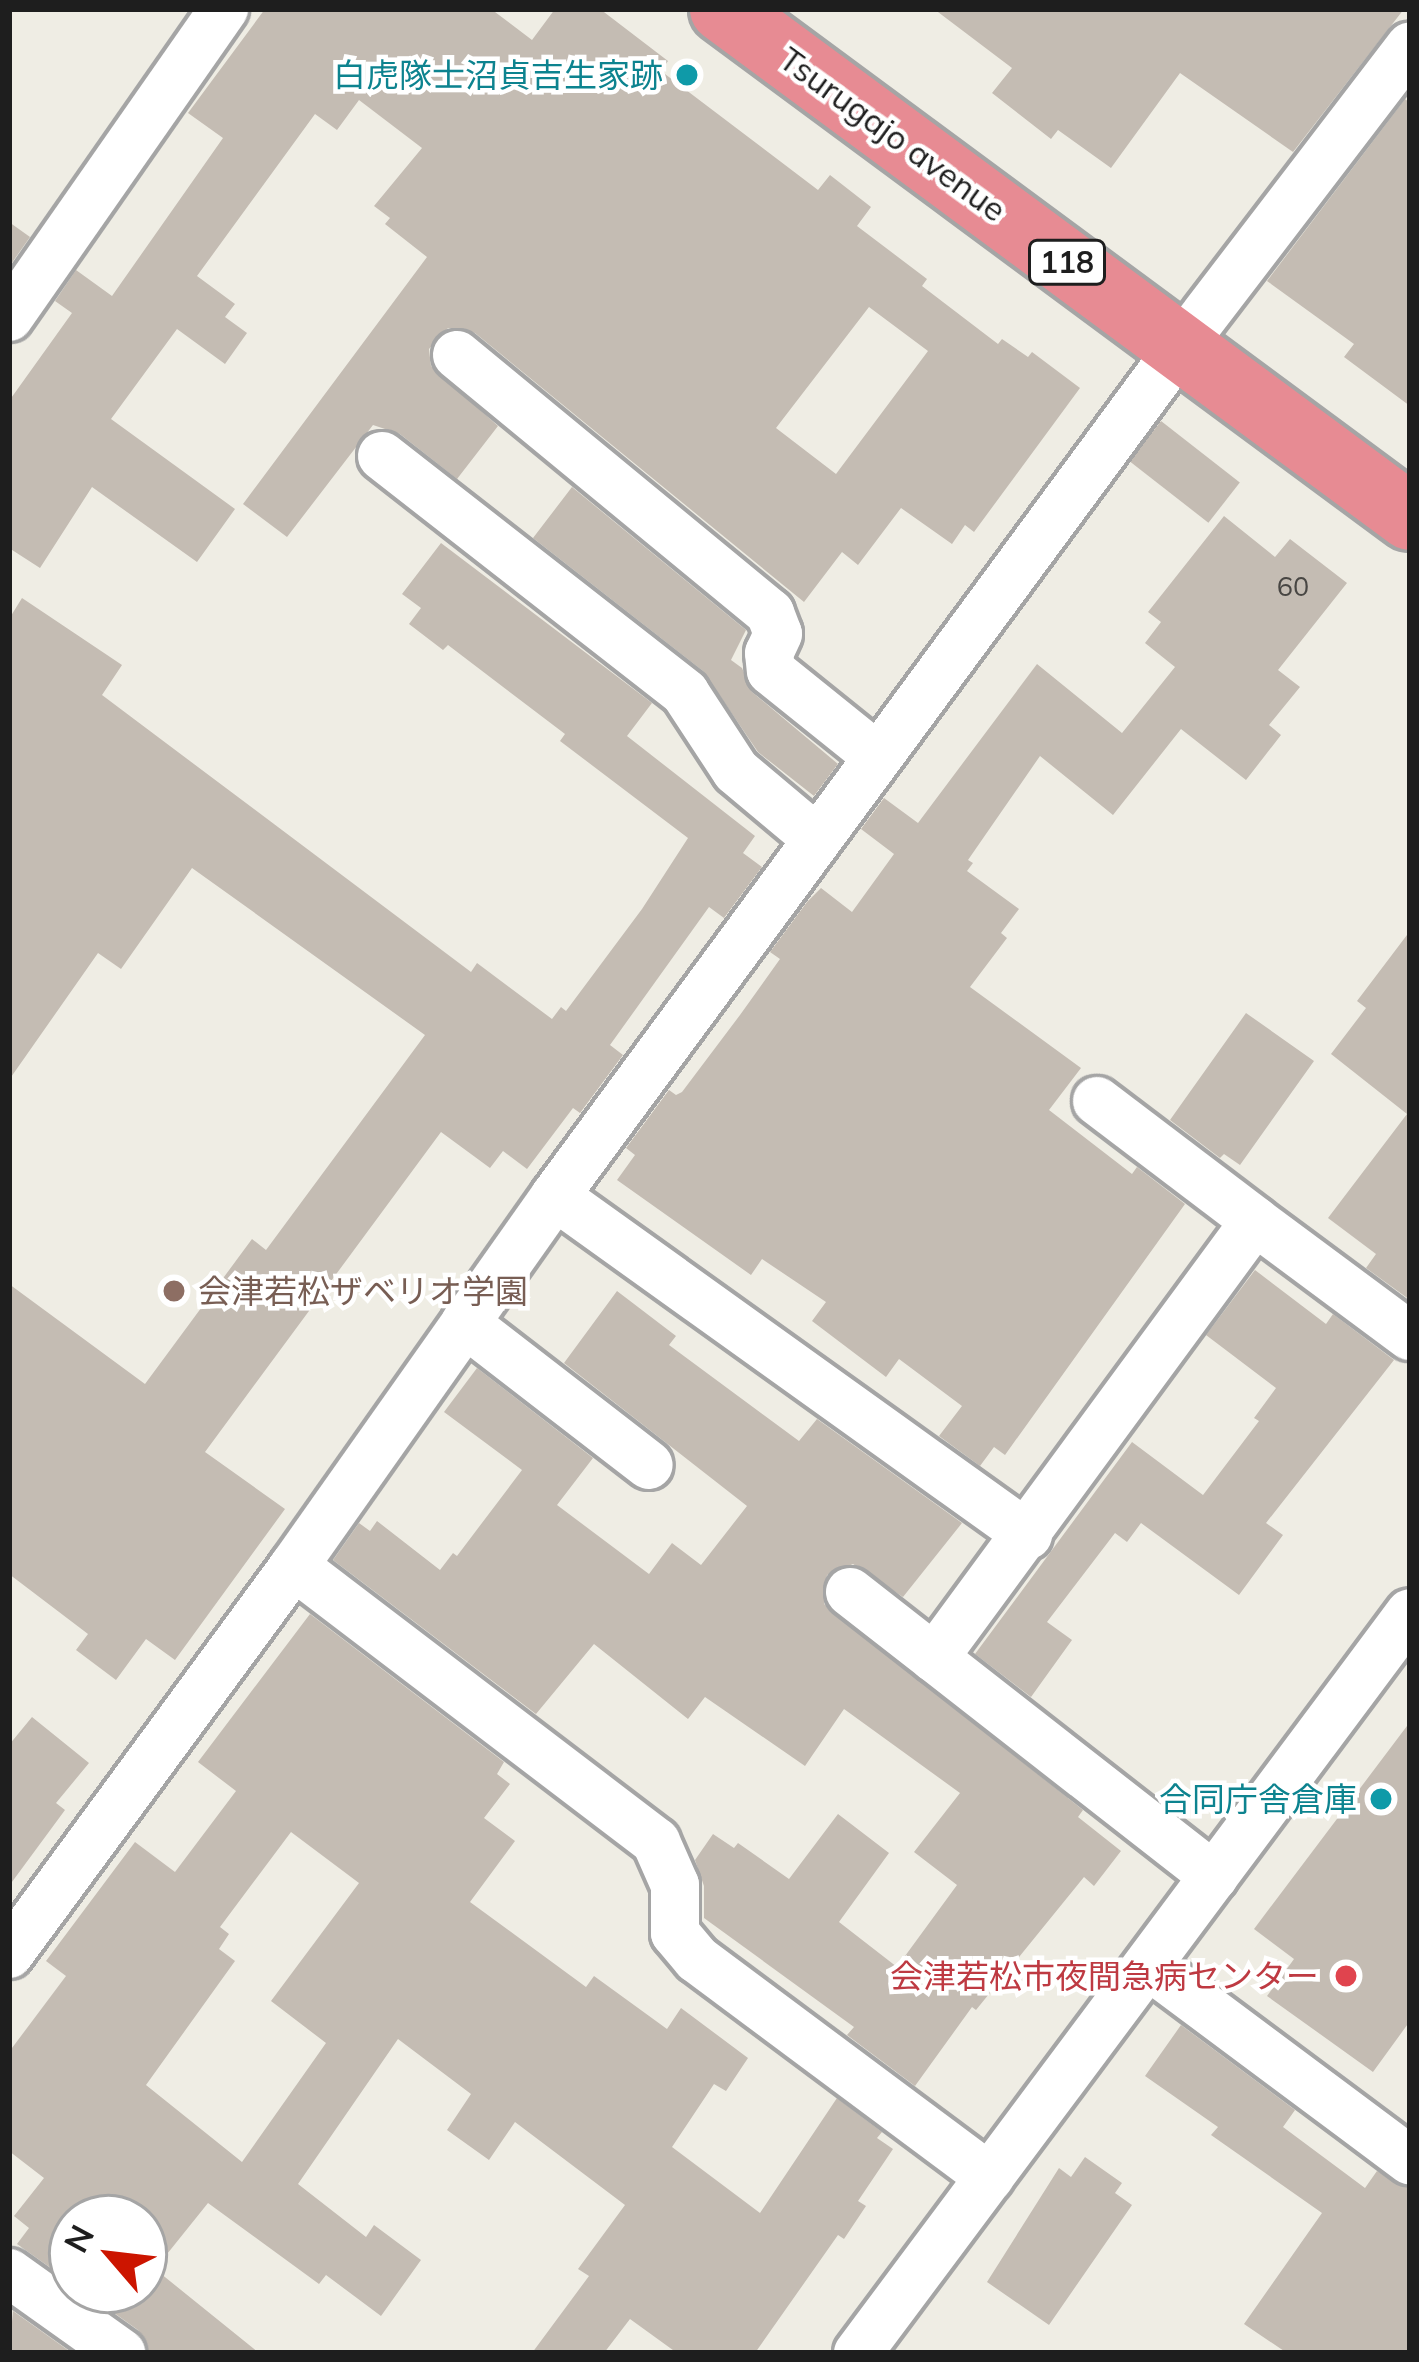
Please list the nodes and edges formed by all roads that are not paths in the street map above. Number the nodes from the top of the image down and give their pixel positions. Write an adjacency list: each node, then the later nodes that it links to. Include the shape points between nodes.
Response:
1 (224, 9): 4 (street)
2 (723, 9): 5 (highway, Tsurugajo avenue / 118)
3 (1410, 46): 5 (street)
4 (9, 317)
5 (1180, 346): 8 (highway, Tsurugajo avenue / 118); 9 (street)
6 (457, 356): 9 (street, via 770,613 778,634 770,671)
7 (382, 456): 10 (street, via 685,693 736,771)
8 (1410, 518)
9 (878, 757): 10 (street)
10 (818, 838): 12 (street)
11 (1096, 1101): 13 (street)
12 (555, 1196): 14 (street); 17 (street)
13 (1256, 1221): 15 (street); 17 (street)
14 (465, 1323): 16 (street); 18 (street)
15 (1410, 1336)
16 (649, 1465)
17 (1028, 1535): 21 (street)
18 (294, 1566): 23 (street); 26 (street, via 656,1843 675,1885 675,1933 697,1959)
19 (850, 1592): 21 (street)
20 (1408, 1619): 22 (street)
21 (934, 1658): 22 (street)
22 (1214, 1876): 24 (street)
23 (9, 1954)
24 (1148, 1965): 25 (street); 26 (street)
25 (1410, 2160)
26 (990, 2177): 28 (street)
27 (9, 2273): 29 (street)
28 (868, 2350)
29 (121, 2353)

